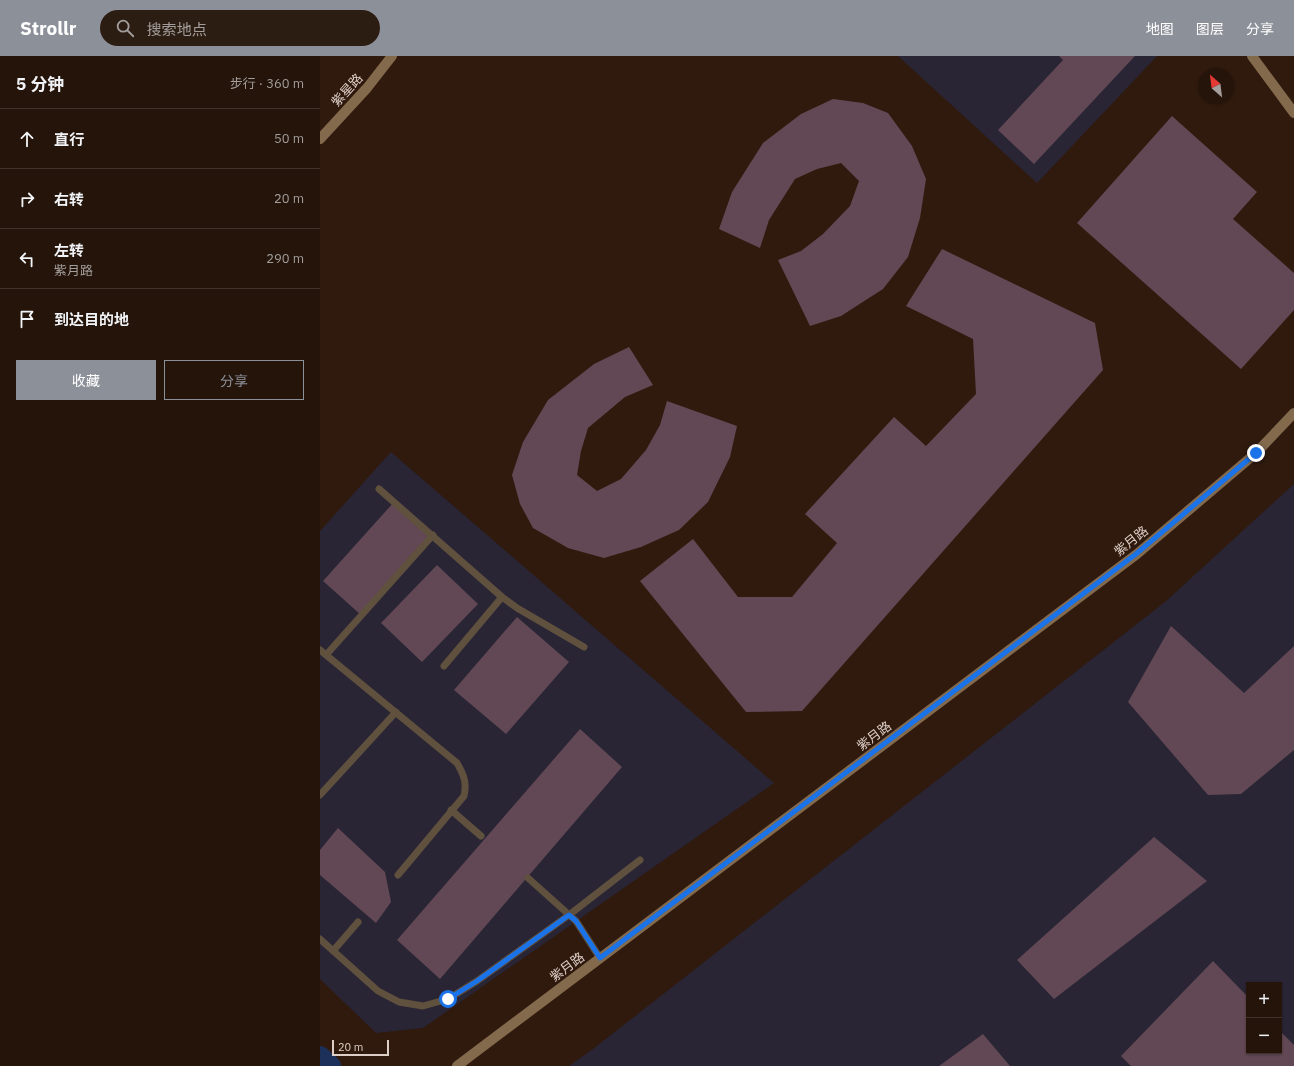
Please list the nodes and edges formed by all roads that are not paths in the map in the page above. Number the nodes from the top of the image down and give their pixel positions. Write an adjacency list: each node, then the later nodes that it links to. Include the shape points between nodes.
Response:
1 (392, 56): 4 (street, 紫星路, via 367,88)
2 (1252, 56): 3 (street)
3 (1294, 113)
4 (320, 139)
5 (1294, 413): 23 (street, 紫月路, via 1256,453 1136,554)
6 (378, 489): 7 (lane)
7 (432, 535): 8 (lane); 10 (lane)
8 (502, 597): 9 (lane); 11 (lane)
9 (584, 647)
10 (323, 653): 12 (lane)
11 (444, 666)
12 (396, 712): 13 (lane); 14 (lane, via 457,763 466,786 464,796)
13 (320, 795)
14 (451, 810): 15 (lane); 17 (lane)
15 (481, 836)
16 (640, 860): 19 (lane)
17 (398, 875)
18 (528, 878): 19 (lane)
19 (569, 915): 22 (lane, via 477,981 448,999 423,1006 399,1002 378,991); 23 (lane, via 576,921)
20 (358, 922): 22 (lane)
21 (320, 939): 22 (lane)
22 (333, 951)
23 (600, 958): 24 (street, 紫月路)
24 (457, 1066)

